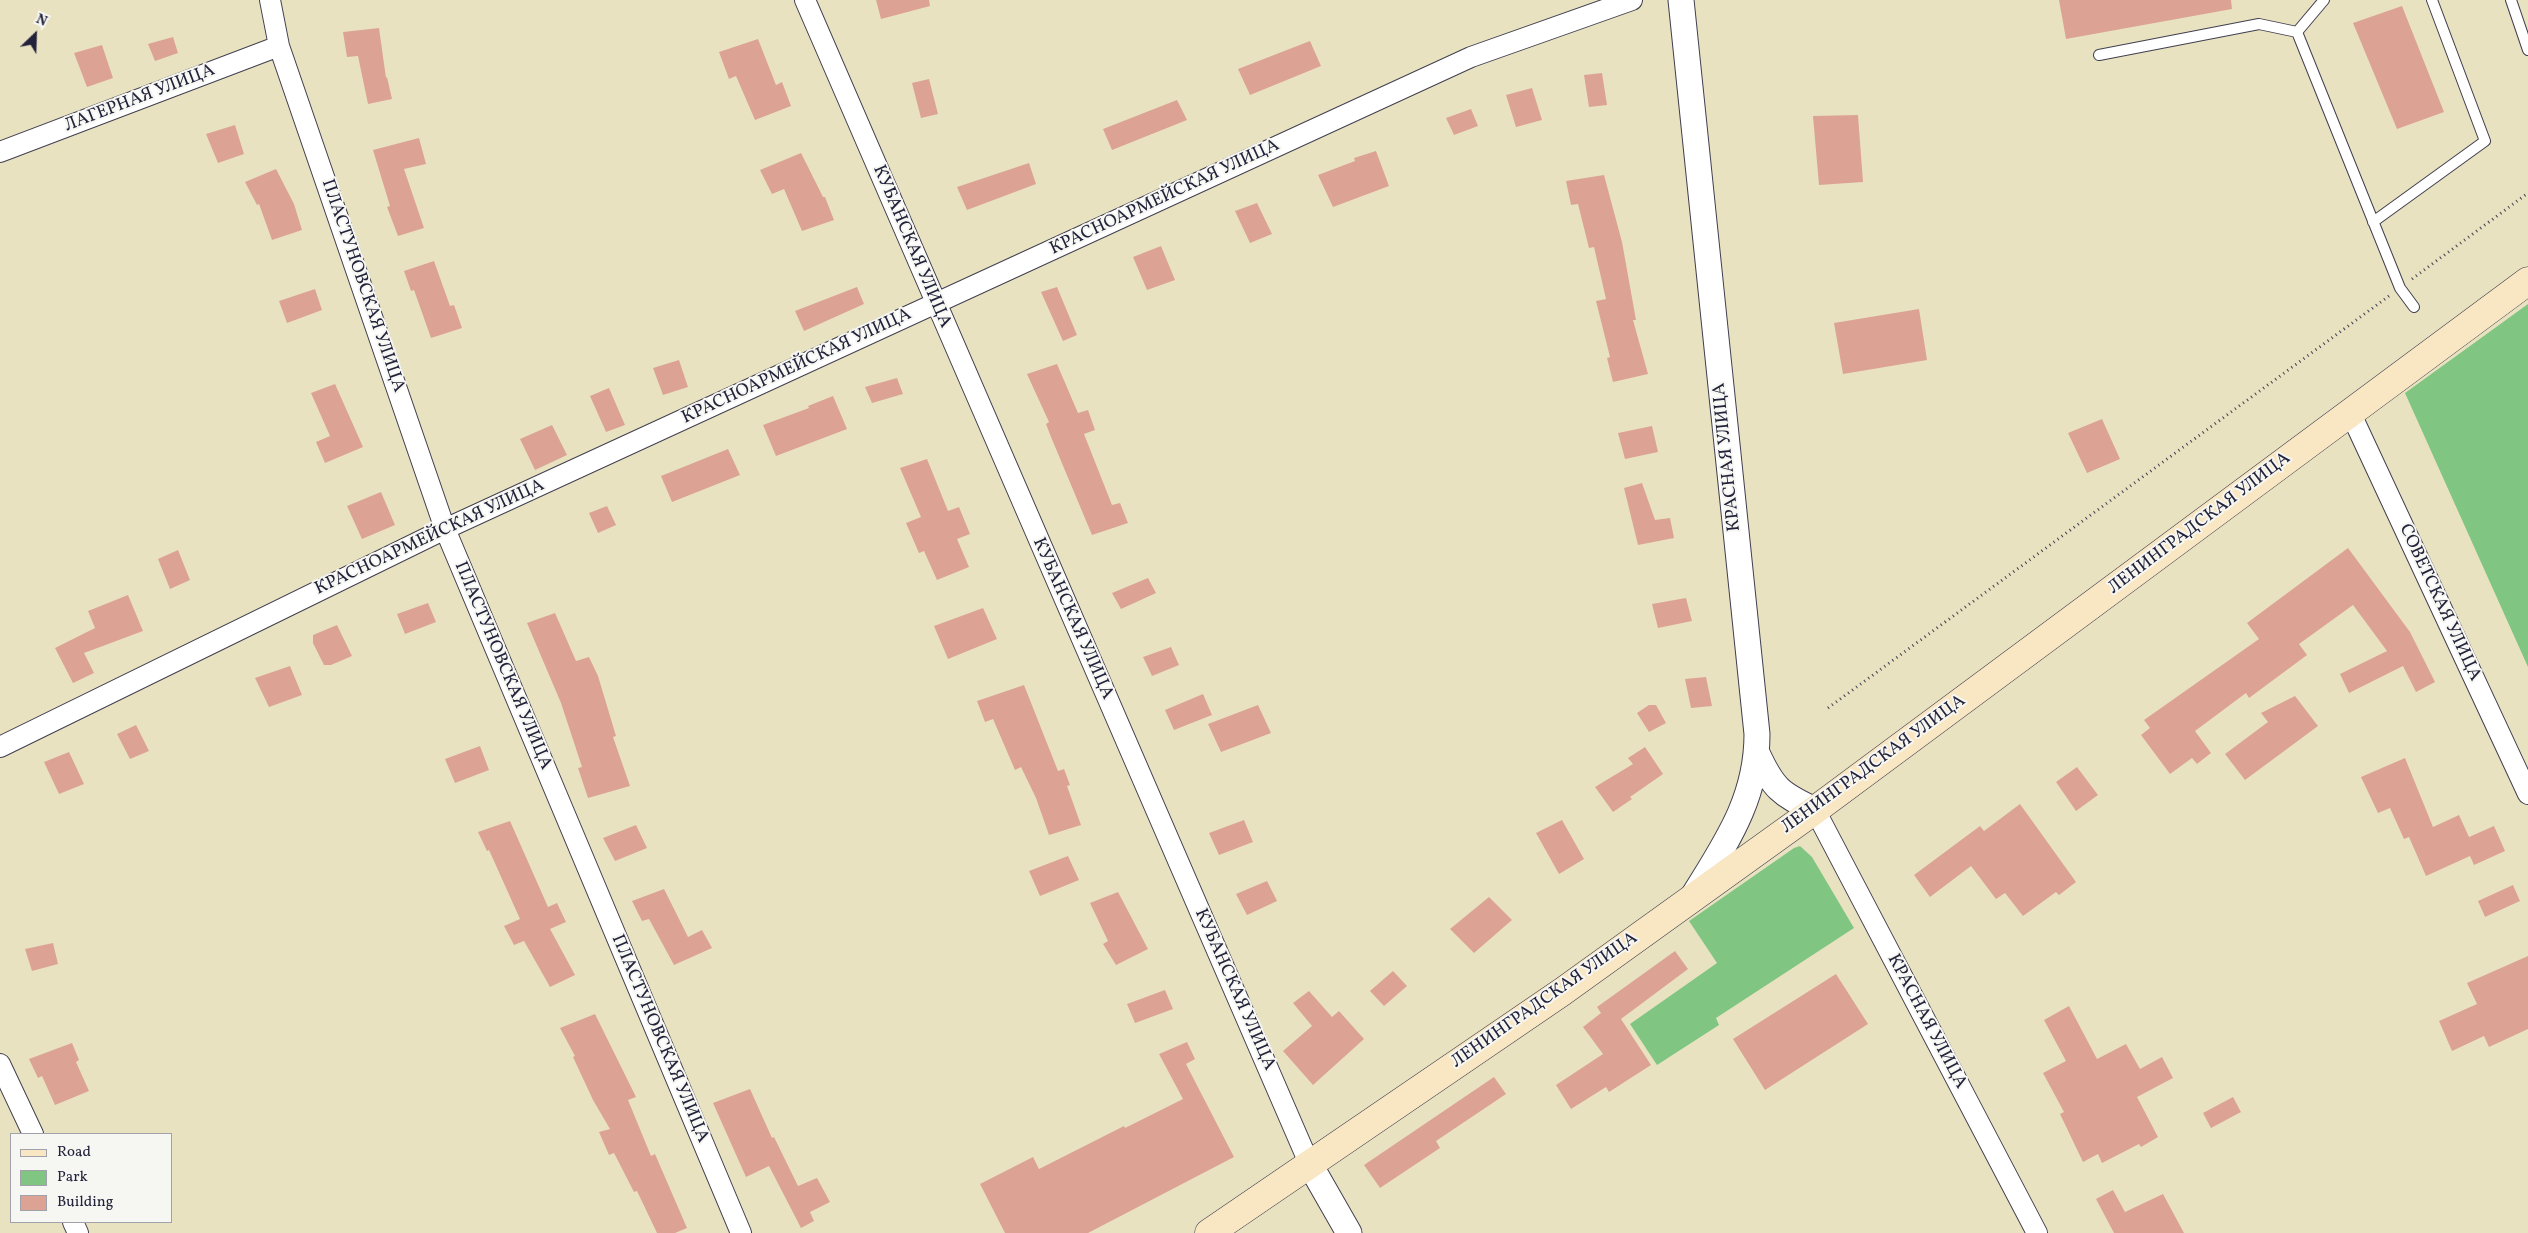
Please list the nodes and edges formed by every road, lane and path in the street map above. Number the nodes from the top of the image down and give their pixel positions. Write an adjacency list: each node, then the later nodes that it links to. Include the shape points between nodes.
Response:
1 (270, 0): 9 (street, ПЛАСТУНОВСКАЯ УЛИЦА)
2 (805, 0): 17 (street, КУБАНСКАЯ УЛИЦА)
3 (1632, 0): 17 (street, КРАСНОАРМЕЙСКАЯ УЛИЦА, via 1471,57)
4 (1681, 0): 23 (street, КРАСНАЯ УЛИЦА)
5 (2324, 0): 8 (lane)
6 (2432, 0): 14 (lane, via 2485,141)
7 (2510, 0): 10 (lane)
8 (2297, 32): 11 (lane, via 2259,24); 14 (lane)
9 (279, 46): 12 (street, ЛАГЕРНАЯ УЛИЦА); 20 (street, ПЛАСТУНОВСКАЯ УЛИЦА)
10 (2528, 50)
11 (2099, 55)
12 (0, 152)
13 (2528, 193): 16 (path)
14 (2373, 222): 16 (lane)
15 (2528, 281): 19 (main road, ЛЕНИНГРАДСКАЯ УЛИЦА)
16 (2400, 288): 18 (lane); 21 (path)
17 (935, 303): 20 (street, КРАСНОАРМЕЙСКАЯ УЛИЦА); 29 (street, КУБАНСКАЯ УЛИЦА)
18 (2414, 307)
19 (2350, 412): 24 (street, СОВЕТСКАЯ УЛИЦА); 25 (main road, ЛЕНИНГРАДСКАЯ УЛИЦА)
20 (445, 529): 22 (street, КРАСНОАРМЕЙСКАЯ УЛИЦА); 30 (street, ПЛАСТУНОВСКАЯ УЛИЦА)
21 (1828, 708)
22 (0, 747)
23 (1757, 753): 25 (street, via 1768,779 1781,793); 26 (street, КРАСНАЯ УЛИЦА, via 1744,808)
24 (2528, 794)
25 (1815, 810): 26 (main road, ЛЕНИНГРАДСКАЯ УЛИЦА); 33 (street, КРАСНАЯ УЛИЦА)
26 (1692, 899): 29 (main road, ЛЕНИНГРАДСКАЯ УЛИЦА, via 1562,992)
27 (0, 1064): 28 (street)
28 (32, 1133)
29 (1309, 1163): 31 (main road, ЛЕНИНГРАДСКАЯ УЛИЦА); 32 (street, КУБАНСКАЯ УЛИЦА)
30 (741, 1233)
31 (1209, 1233)
32 (1348, 1233)
33 (2036, 1233)

